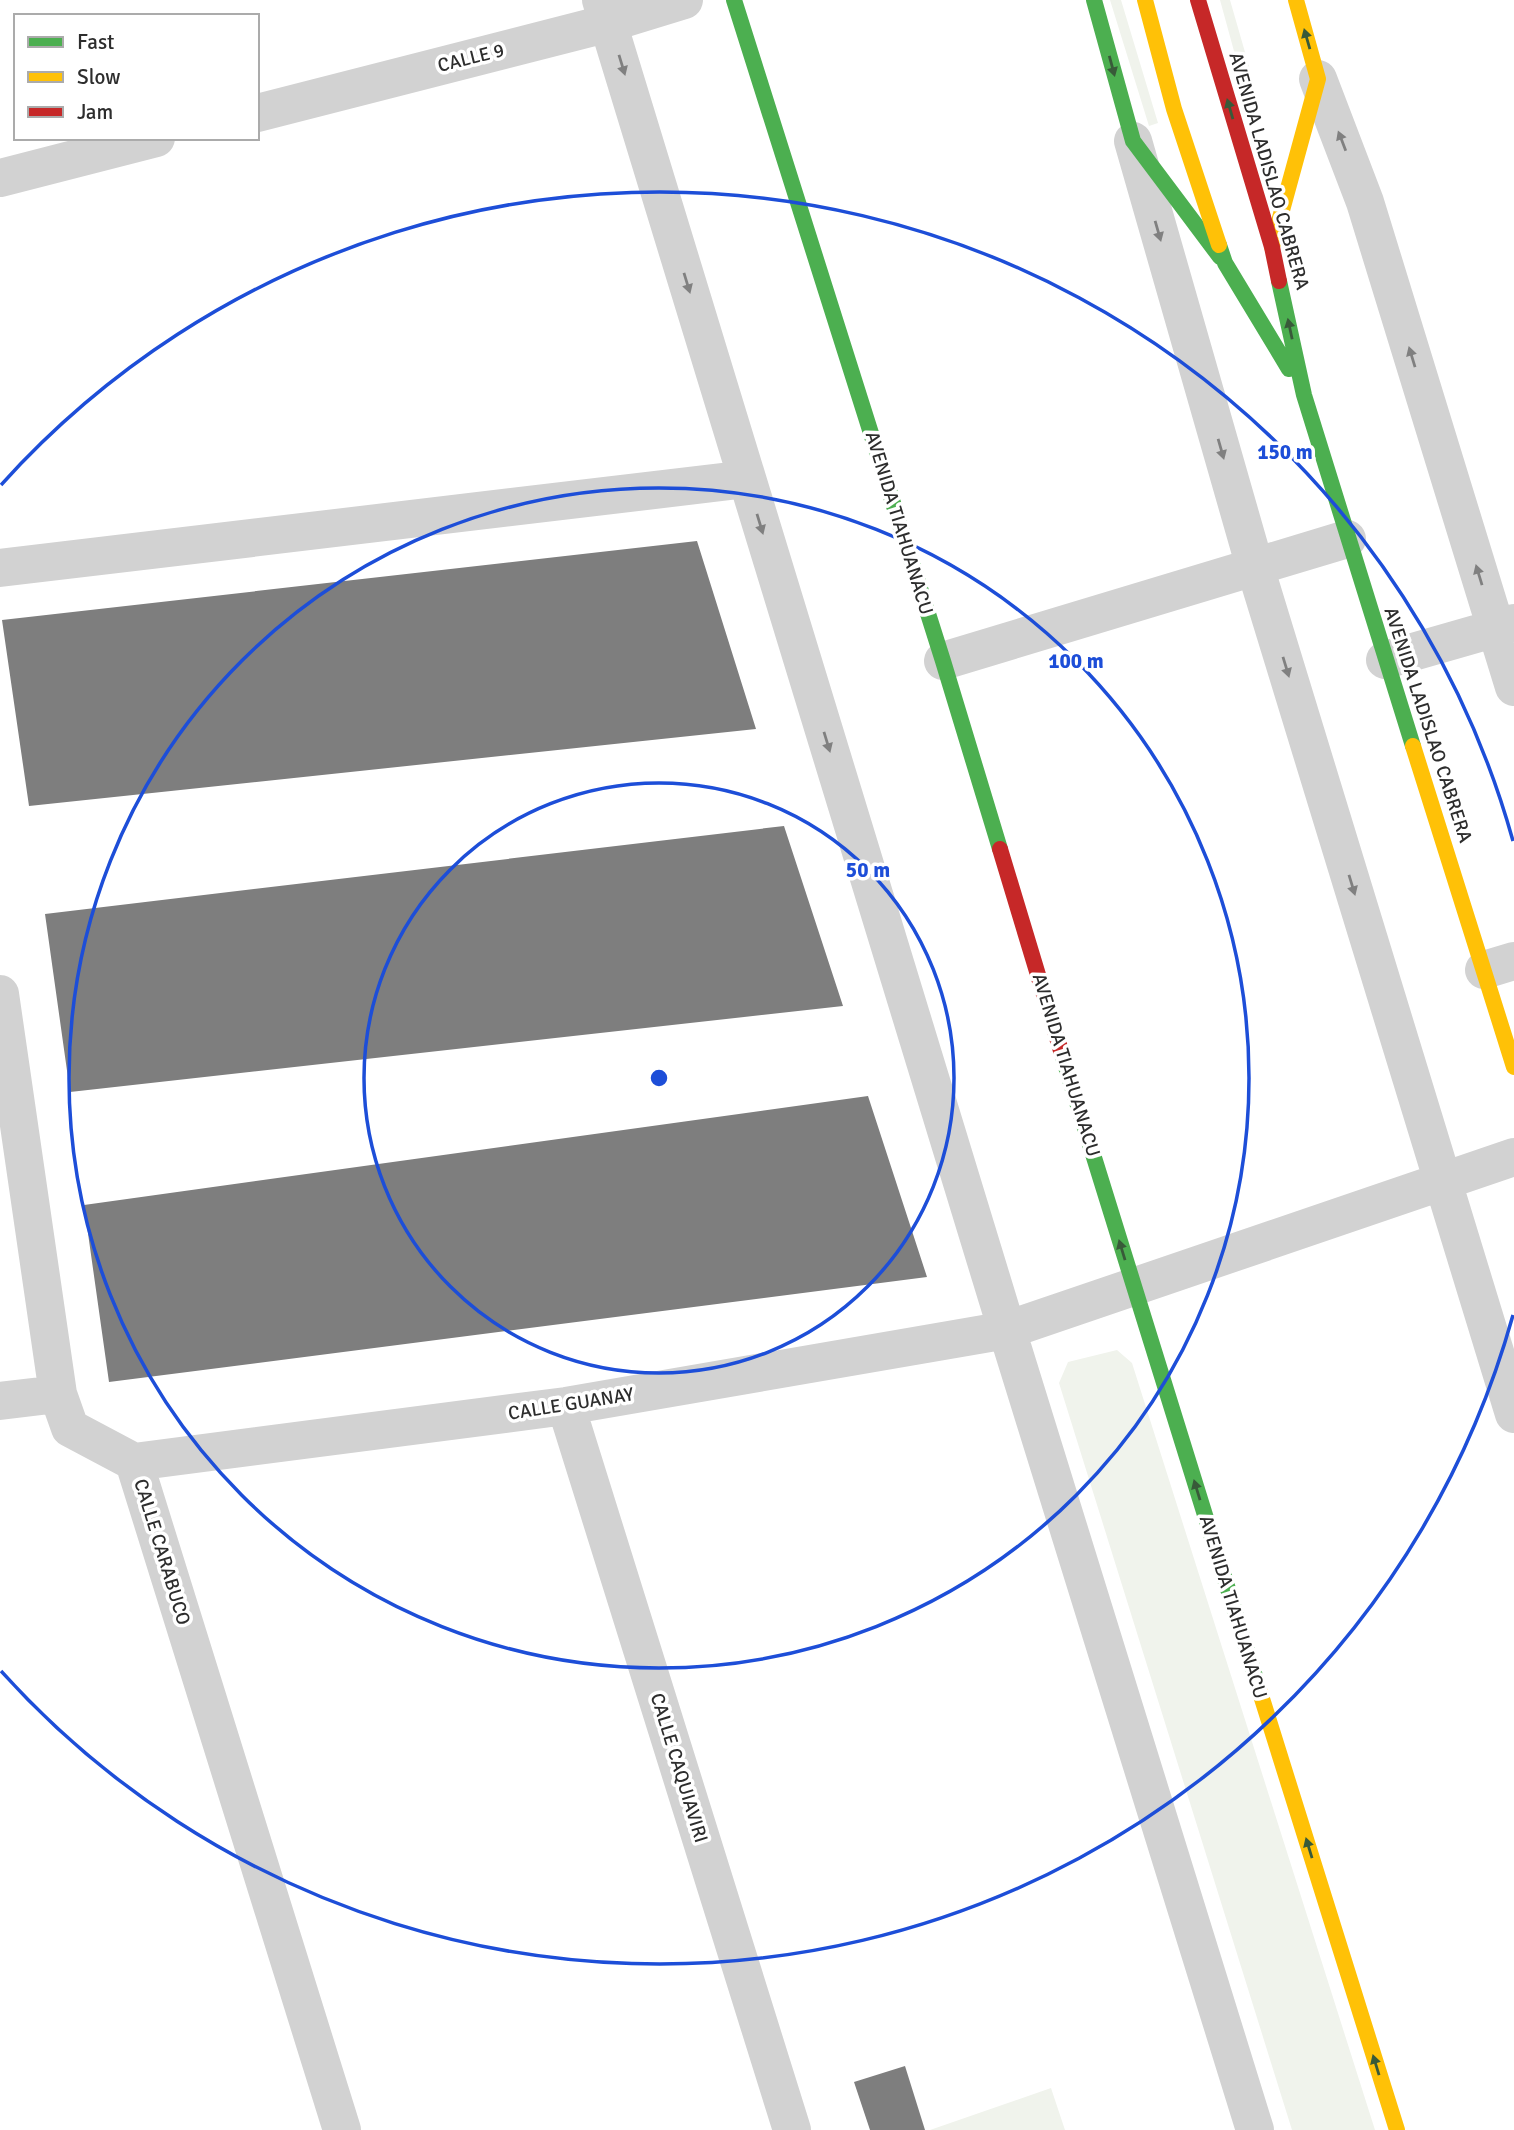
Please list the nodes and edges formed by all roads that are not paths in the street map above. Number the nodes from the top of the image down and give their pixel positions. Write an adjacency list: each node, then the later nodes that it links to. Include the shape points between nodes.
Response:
1 (684, 0): 7 (street, CALLE 9)
2 (734, 0): 22 (main road, AVENIDA TIAHUANACU)
3 (1094, 0): 11 (main road, one-way to 11)
4 (1145, 0): 14 (main road, AVENIDA LADISLAO CABRERA, via 1174,109)
5 (1198, 0): 13 (main road, AVENIDA LADISLAO CABRERA, one-way to 5)
6 (1296, 0): 8 (main road, one-way to 6)
7 (605, 12): 9 (street, CALLE 9); 16 (street, one-way to 16)
8 (1318, 79): 13 (main road); 20 (street, one-way to 8, via 1365,202)
9 (259, 112)
10 (148, 140): 12 (street)
11 (1133, 142): 14 (main road); 19 (street, one-way to 19)
12 (0, 178)
13 (1272, 247): 15 (main road, AVENIDA LADISLAO CABRERA, one-way to 13)
14 (1225, 263): 15 (main road, AVENIDA LADISLAO CABRERA)
15 (1304, 395): 17 (main road, AVENIDA LADISLAO CABRERA)
16 (747, 479): 18 (street); 30 (street, one-way to 30)
17 (1347, 539): 19 (street); 21 (main road, AVENIDA LADISLAO CABRERA)
18 (0, 568)
19 (1255, 568): 22 (street); 28 (street, one-way to 28)
20 (1505, 626): 21 (street); 23 (street)
21 (1385, 660): 24 (main road, AVENIDA LADISLAO CABRERA)
22 (943, 661): 29 (main road, AVENIDA TIAHUANACU, one-way to 22)
23 (1514, 687)
24 (1499, 966): 26 (main road, AVENIDA LADISLAO CABRERA)
25 (0, 994): 31 (street, CALLE CARABUCO)
26 (1514, 1067)
27 (1514, 1157): 28 (street, CALLE GUANAY)
28 (1442, 1182): 29 (street, CALLE GUANAY); 34 (street)
29 (1133, 1286): 30 (street, CALLE GUANAY); 39 (main road, AVENIDA TIAHUANACU, one-way to 29)
30 (1007, 1330): 33 (street, CALLE GUANAY); 38 (street)
31 (58, 1394): 32 (street); 35 (street, CALLE CARABUCO, via 70,1428)
32 (0, 1401)
33 (566, 1406): 35 (street, CALLE GUANAY); 37 (street, CALLE CAQUIAVIRI)
34 (1514, 1414)
35 (134, 1462): 36 (street, CALLE CARABUCO)
36 (342, 2130)
37 (792, 2130)
38 (1255, 2130)
39 (1397, 2130)

